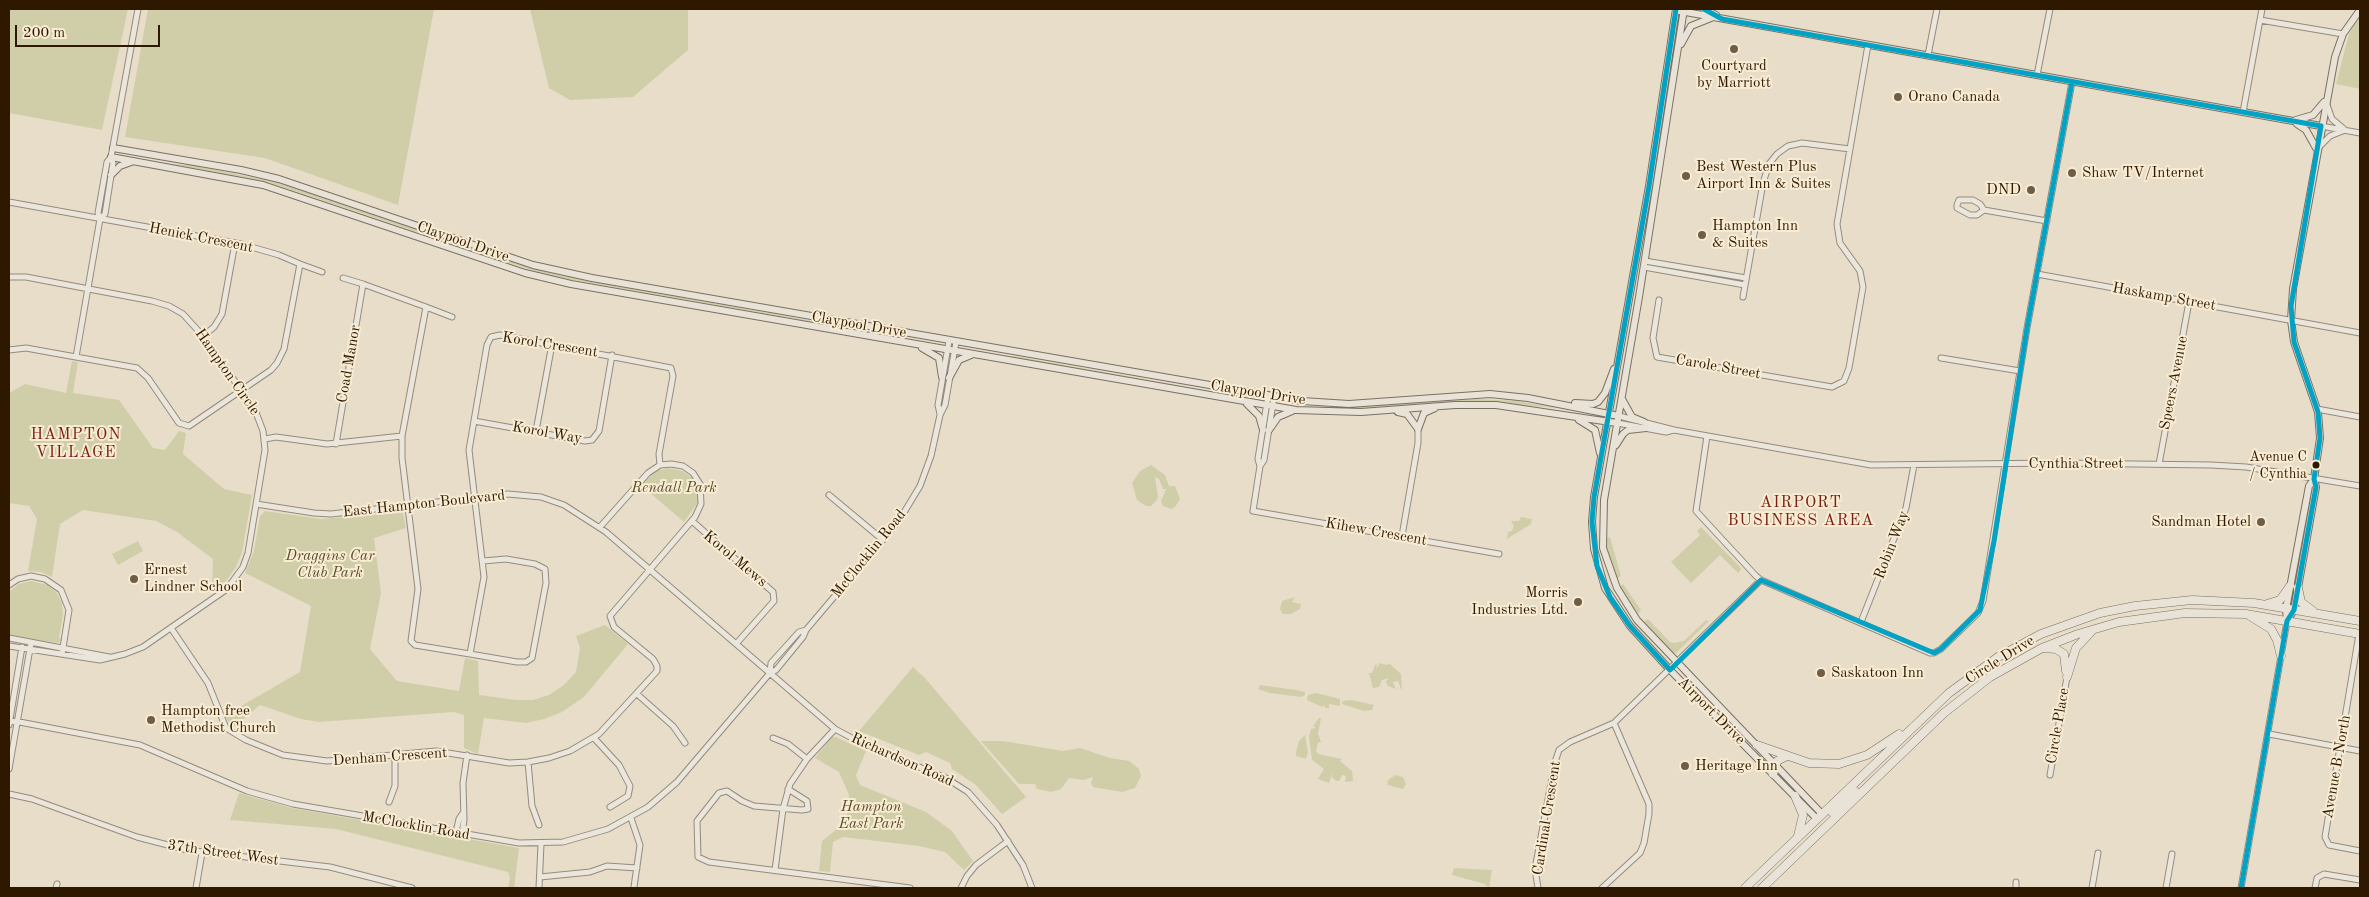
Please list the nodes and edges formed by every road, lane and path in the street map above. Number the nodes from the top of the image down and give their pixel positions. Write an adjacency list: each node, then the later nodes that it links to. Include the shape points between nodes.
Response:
1 (138, 9): 23 (street)
2 (1673, 9): 7 (main road); 58 (main road, Airport Drive)
3 (1704, 9): 9 (main road)
4 (1937, 9): 14 (street)
5 (2050, 9): 15 (street)
6 (2262, 9): 10 (street)
7 (1684, 10): 9 (main road); 13 (main road, Airport Drive)
8 (2360, 10): 11 (main road)
9 (1718, 18): 12 (main road); 13 (main road, via 1691,26)
10 (2260, 20): 11 (street); 18 (street)
11 (2344, 34): 17 (main road, via 2335,57)
12 (1868, 45): 14 (main road); 24 (street, Carole Street)
13 (1677, 52): 35 (main road, Airport Drive)
14 (1928, 56): 15 (main road)
15 (2038, 75): 16 (main road)
16 (2072, 82): 18 (main road); 32 (street)
17 (2326, 100): 19 (main road, via 2313,115); 20 (main road); 21 (street, via 2332,119)
18 (2243, 112): 19 (main road)
19 (2292, 121): 20 (main road); 25 (main road, via 2306,130)
20 (2321, 126): 21 (street); 25 (main road)
21 (2345, 130): 22 (street); 25 (street, via 2330,136)
22 (2360, 133)
23 (113, 148): 26 (street); 52 (main road, Claypool Drive, via 279,179 502,256 561,272)
24 (1850, 149): 40 (street, via 1802,143 1788,146 1777,154 1764,179); 45 (street, Carole Street, via 1837,231 1840,243 1860,272 1863,287 1844,381 1832,387 1657,357 1653,338)
25 (2317, 149): 49 (main road, via 2293,288)
26 (112, 157): 27 (main road, Claypool Drive); 28 (street); 31 (street, via 107,162 98,213)
27 (135, 161): 28 (main road, via 120,166); 54 (main road, Claypool Drive, via 270,187 547,279)
28 (111, 175): 31 (street, via 105,214)
29 (9, 202): 31 (street, Henick Crescent)
30 (1984, 210): 30 (street, via 1973,200 1959,200 1957,205 1970,215); 32 (street)
31 (100, 219): 33 (street, Henick Crescent); 43 (street)
32 (2047, 220): 37 (street)
33 (235, 243): 34 (street, Henick Crescent); 51 (street, via 222,314)
34 (300, 264): 36 (street, Henick Crescent); 65 (street, via 280,358 270,370)
35 (1644, 264): 40 (street); 42 (street); 67 (main road, Airport Drive)
36 (322, 272)
37 (2038, 274): 46 (street, Haskamp Street); 63 (street)
38 (9, 277): 43 (street, Hampton Circle, via 26,277)
39 (343, 278): 41 (street)
40 (1746, 278): 42 (street)
41 (363, 284): 47 (street); 88 (street, Coad Manor)
42 (1745, 285): 44 (street)
43 (88, 289): 51 (street, Hampton Circle, via 169,306 189,319); 61 (street)
44 (1743, 297)
45 (1659, 300)
46 (2189, 302): 49 (street, Haskamp Street); 92 (street, Speers Avenue)
47 (426, 307): 48 (street); 85 (street)
48 (452, 317)
49 (2291, 320): 50 (street, Haskamp Street); 72 (main road, via 2294,342)
50 (2360, 333)
51 (203, 336): 65 (street, Hampton Circle)
52 (949, 341): 53 (main road, Claypool Drive); 57 (street, McClocklin Road)
53 (956, 342): 57 (street, McClocklin Road); 66 (main road, Claypool Drive)
54 (911, 343): 57 (main road, Claypool Drive); 64 (main road, via 937,357)
55 (552, 344): 60 (street, Korol Crescent); 79 (street, Korol Crescent, via 500,335 491,337); 84 (street)
56 (9, 350): 61 (street, via 26,348)
57 (951, 351): 59 (main road, Claypool Drive); 64 (street, McClocklin Road)
58 (1620, 352): 69 (main road, via 1605,393 1598,402); 76 (main road, Airport Drive)
59 (976, 354): 64 (main road, via 959,360); 68 (main road, Claypool Drive)
60 (612, 355): 84 (street, Korol Way, via 599,431 595,438 585,441); 93 (street, Korol Crescent, via 662,364 673,371)
61 (76, 357): 65 (street, via 141,371 184,426 196,423)
62 (1941, 358): 63 (street)
63 (2020, 371): 91 (street)
64 (946, 378): 106 (street, McClocklin Road, via 945,405 920,486)
65 (241, 390): 87 (street, Hampton Circle, via 259,417)
66 (1271, 396): 69 (main road, Claypool Drive, via 1349,404 1490,394); 70 (street)
67 (1622, 398): 78 (main road, Airport Drive); 81 (main road, via 1632,417)
68 (1244, 402): 70 (main road, Claypool Drive); 83 (main road, via 1257,412)
69 (1556, 403): 76 (main road, Claypool Drive)
70 (1270, 406): 73 (main road, Claypool Drive); 83 (street)
71 (1439, 406): 74 (main road, Claypool Drive); 75 (main road, Claypool Drive, via 1496,405); 82 (main road, via 1424,413)
72 (2317, 409): 77 (street); 95 (main road, via 2320,438)
73 (1296, 410): 74 (main road, Claypool Drive); 83 (main road, via 1279,416)
74 (1389, 410): 82 (main road, via 1407,414)
75 (1560, 414): 80 (main road, Claypool Drive); 89 (main road, via 1584,422 1595,430)
76 (1609, 414): 78 (main road, Claypool Drive); 80 (main road, Airport Drive)
77 (2360, 417)
78 (1618, 420): 80 (main road, Claypool Drive); 81 (street, Cynthia Street); 90 (main road, Airport Drive)
79 (474, 421): 84 (street, Korol Way); 98 (street, Korol Crescent, via 469,450)
80 (1607, 422): 89 (main road, Airport Drive)
81 (1645, 425): 86 (street, Cynthia Street, via 1666,432 1674,430); 90 (main road, via 1623,434)
82 (1418, 429): 105 (street)
83 (1266, 430): 105 (street, Kihew Crescent, via 1258,458 1260,466 1253,511)
84 (536, 431)
85 (402, 436): 88 (street); 100 (street)
86 (1708, 436): 94 (street, Cynthia Street, via 1870,465); 110 (street, via 1696,511)
87 (265, 440): 88 (street, via 276,437); 99 (street, Hampton Circle)
88 (336, 444)
89 (1601, 459): 135 (main road, Airport Drive, via 1592,522 1597,566 1622,616)
90 (1610, 460): 134 (main road, Airport Drive, via 1602,525 1603,548 1609,568 1629,610)
91 (2006, 464): 92 (street, Cynthia Street); 94 (street, Cynthia Street); 119 (street, via 1984,601 1978,613 1934,654)
92 (2159, 464): 95 (street, Cynthia Street, via 2246,467)
93 (660, 465): 101 (street, via 683,466 697,478 702,490 701,504); 104 (street, via 648,473)
94 (1914, 465): 119 (street, Robin Way, via 1905,513)
95 (2314, 478): 96 (street, Cynthia Street); 102 (main road, via 2308,486); 103 (main road, via 2316,487)
96 (2360, 486)
97 (829, 495): 106 (street)
98 (474, 496): 100 (street, East Hampton Boulevard); 104 (street, East Hampton Boulevard, via 508,494 541,498 564,505); 108 (street, Korol Crescent)
99 (256, 504): 100 (street, East Hampton Boulevard, via 322,514); 120 (street, Hampton Circle, via 248,553 235,579 227,589)
100 (408, 505): 132 (street, via 418,589 411,641 415,645)
101 (692, 521): 109 (street); 126 (street, Korol Mews, via 773,592 774,601)
102 (2302, 522): 103 (street); 112 (main road)
103 (2310, 523): 112 (main road)
104 (600, 527): 109 (street, East Hampton Boulevard)
105 (1402, 536): 107 (street, Kihew Crescent)
106 (884, 540): 136 (street, McClocklin Road, via 806,630 799,632 771,663)
107 (1499, 554)
108 (483, 561): 132 (street, Korol Crescent, via 483,583); 132 (street, via 511,559 535,564 545,569 546,583 532,658 517,662)
109 (649, 570): 126 (street, East Hampton Boulevard); 138 (street, Denham Crescent, via 610,616 614,627 657,666 653,676)
110 (1761, 580): 119 (street); 134 (street, Cardinal Crescent)
111 (9, 585): 131 (street, via 31,576 45,579 61,590 68,610)
112 (2294, 587): 113 (highway, via 2280,600); 114 (main road); 116 (highway, via 2301,602)
113 (2264, 605): 114 (highway, Circle Drive); 139 (highway, Circle Drive, via 2192,600 2100,613 2012,649)
114 (2290, 609): 116 (highway, Circle Drive); 117 (main road)
115 (2246, 614): 117 (highway, Circle Drive); 121 (highway, Circle Drive, via 2165,614); 133 (highway, via 2271,629 2278,640)
116 (2322, 615): 118 (highway, Circle Drive)
117 (2287, 621): 122 (highway, Circle Drive); 133 (street)
118 (2360, 621)
119 (1861, 622)
120 (171, 628): 131 (street, Hampton Circle, via 143,647 110,657); 151 (street, Denham Crescent, via 208,683 222,722 236,736 283,755 306,760 338,761)
121 (2095, 628): 129 (highway, Circle Drive); 137 (highway, via 2079,642)
122 (2360, 634): 149 (street, Avenue B North)
123 (9, 638): 124 (street, Hampton Circle)
124 (23, 641): 125 (street, Hampton Circle); 128 (street)
125 (31, 643): 130 (street); 131 (street, Hampton Circle)
126 (736, 644): 136 (street, East Hampton Boulevard)
127 (9, 646): 128 (street, Hampton Circle)
128 (22, 648): 130 (street, Hampton Circle); 140 (street)
129 (2042, 648): 137 (highway, via 2056,649 2064,654); 160 (highway, Circle Drive, via 2002,669 1955,703)
130 (30, 649): 131 (street, Hampton Circle); 141 (street)
131 (63, 651)
132 (470, 654)
133 (2281, 656): 144 (street)
134 (1677, 662): 135 (street, Cardinal Crescent); 148 (main road, Airport Drive)
135 (1670, 670): 142 (street, Cardinal Crescent); 158 (main road, Airport Drive)
136 (770, 673): 143 (street, Richardson Road); 168 (street, McClocklin Road, via 677,782)
137 (2067, 677): 159 (street, Circle Place)
138 (637, 694): 145 (street, Denham Crescent); 147 (street, via 673,726)
139 (1932, 708): 153 (highway, via 1889,742 1860,758 1824,764); 167 (highway, Circle Drive)
140 (9, 722): 141 (street, McClocklin Road)
141 (17, 722): 157 (street); 170 (street, McClocklin Road, via 140,745 274,800)
142 (1614, 722): 190 (street, Cardinal Crescent, via 1559,750 1554,762 1535,869); 191 (street, via 1650,809 1642,848)
143 (835, 729): 154 (street); 171 (street, Richardson Road, via 958,785 985,809)
144 (2269, 734): 149 (street); 196 (street)
145 (594, 738): 155 (street, Denham Crescent, via 561,754); 165 (street, via 619,764 630,786 628,796)
146 (773, 738): 154 (street, via 788,744)
147 (685, 743)
148 (1757, 745): 153 (highway); 156 (main road, Airport Drive)
149 (2340, 748): 150 (street); 174 (street, Avenue B North, via 2325,841 2333,847)
150 (2360, 751)
151 (395, 755): 152 (street, Denham Crescent, via 436,751); 164 (street, via 396,786)
152 (467, 755): 155 (street, Denham Crescent, via 509,763); 170 (street)
153 (1789, 756): 156 (highway, via 1779,758)
154 (807, 759): 161 (street)
155 (528, 762): 169 (street, via 532,806)
156 (1776, 765): 158 (highway); 167 (main road, Airport Drive)
157 (9, 769)
158 (1773, 774): 163 (main road, Airport Drive)
159 (2050, 775)
160 (1868, 785): 167 (highway, via 1860,786); 178 (highway, Circle Drive)
161 (788, 789): 166 (street); 166 (street, via 808,801 809,807 804,810)
162 (9, 794): 175 (street, 37th Street West, via 39,801 152,842)
163 (1795, 796): 167 (main road, Airport Drive); 172 (highway, via 1802,809 1803,822)
164 (389, 802)
165 (610, 807)
166 (783, 809): 180 (street); 180 (street, via 748,804 724,790 696,824 700,860)
167 (1820, 817): 172 (highway, Circle Drive); 178 (highway)
168 (631, 818): 173 (street, McClocklin Road, via 586,837); 179 (street, via 640,845)
169 (539, 825)
170 (459, 833): 173 (street, McClocklin Road)
171 (1008, 841): 188 (street, via 976,865); 189 (street, Richardson Road)
172 (1793, 843): 192 (highway, Circle Drive)
173 (540, 844): 181 (street)
174 (2360, 851)
175 (202, 853): 184 (street); 185 (street, 37th Street West, via 330,867)
176 (2098, 854): 194 (street)
177 (2172, 854): 195 (street)
178 (1794, 857): 193 (highway, Circle Drive)
179 (637, 868): 181 (street, via 608,866 581,873); 183 (street)
180 (775, 870): 187 (street)
181 (540, 877): 186 (street)
182 (2360, 880): 197 (street, via 2324,874 2317,878)
183 (634, 887)
184 (196, 888)
185 (412, 888)
186 (539, 888)
187 (910, 888)
188 (961, 888)
189 (1032, 888)
190 (1538, 888)
191 (1602, 888)
192 (1745, 888)
193 (1762, 888)
194 (2092, 888)
195 (2166, 888)
196 (2241, 888)
197 (2315, 888)

